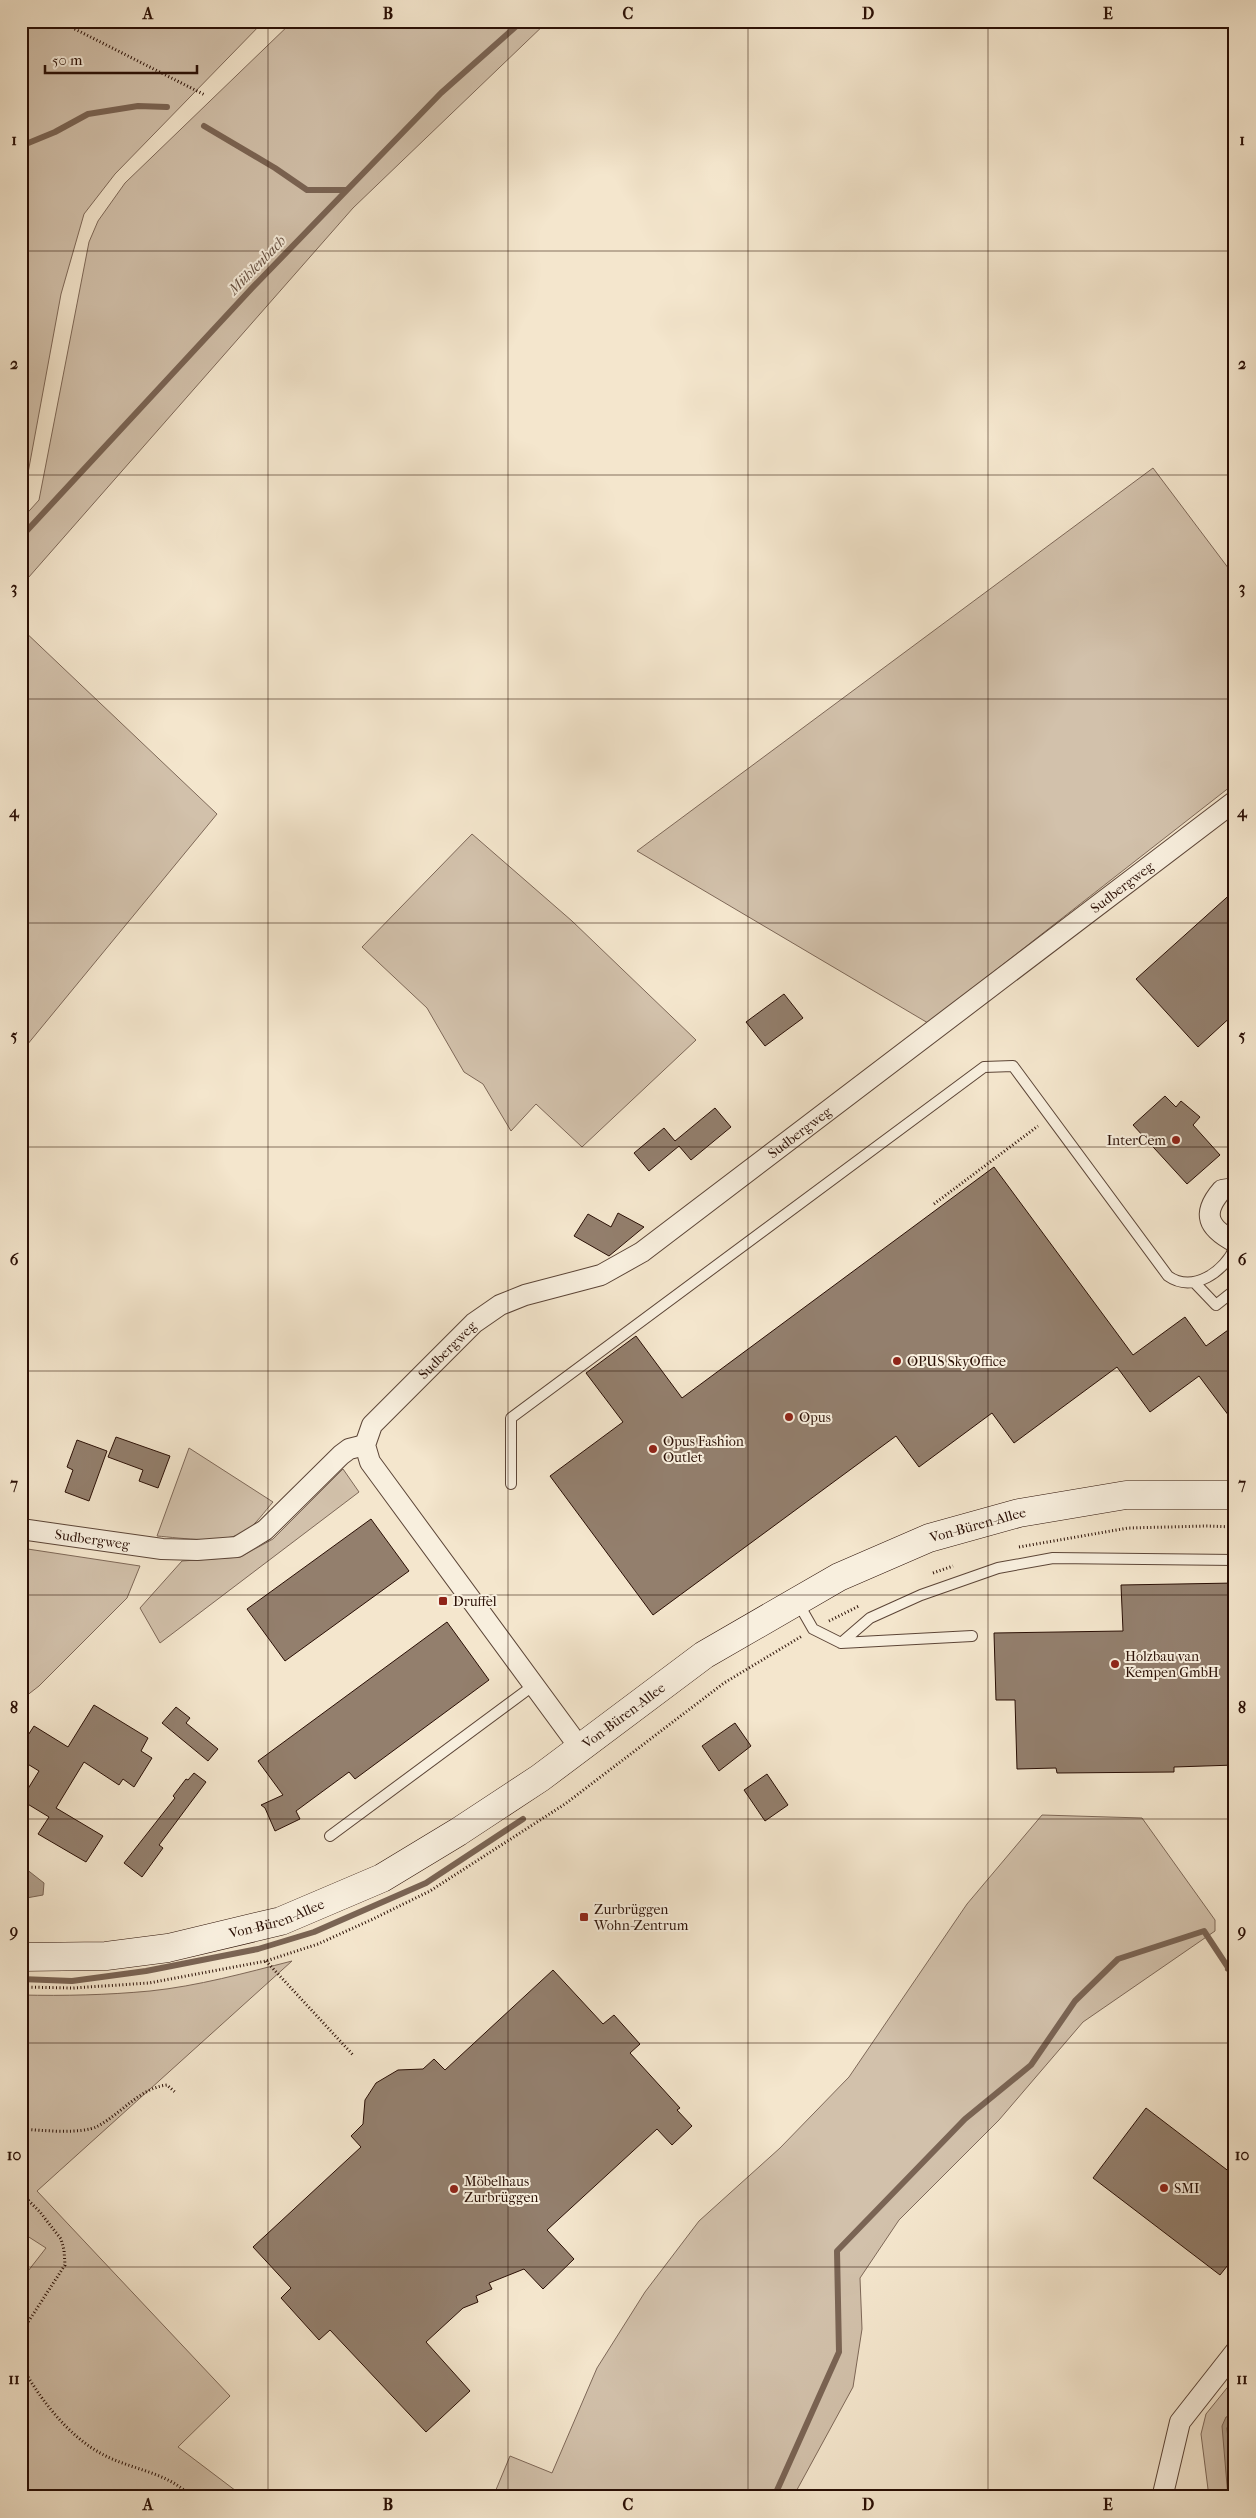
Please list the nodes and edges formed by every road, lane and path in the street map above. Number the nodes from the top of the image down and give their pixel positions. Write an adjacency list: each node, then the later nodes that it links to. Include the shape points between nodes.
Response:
1 (59, 21): 2 (path)
2 (205, 95)
3 (1235, 801): 11 (street, Sudbergweg, via 642,1252 601,1275 500,1305 474,1323 372,1425)
4 (1051, 1117): 6 (path); 9 (lane, via 1168,1276 1177,1282); 12 (lane, via 1013,1066 984,1067 511,1418)
5 (1235, 1188): 7 (street, via 1222,1190 1210,1203 1209,1216 1220,1234)
6 (934, 1204)
7 (1235, 1242)
8 (1235, 1247): 9 (lane, via 1230,1259 1212,1275)
9 (1194, 1282): 10 (lane, via 1216,1305)
10 (1235, 1290)
11 (365, 1445): 15 (street, Sudbergweg, via 341,1455 265,1530 237,1547 162,1549); 25 (street, via 370,1462)
12 (511, 1484)
13 (1235, 1495): 20 (street, Von-Büren-Allee, via 1126,1495 1019,1513 929,1538 839,1577)
14 (1235, 1527): 16 (path, via 1128,1528)
15 (21, 1529)
16 (1017, 1547)
17 (1235, 1560): 24 (lane, via 1053,1558 998,1568 921,1595 870,1618)
18 (961, 1563): 19 (path)
19 (925, 1576)
20 (797, 1600): 22 (lane); 26 (street, Von-Büren-Allee, via 704,1656)
21 (863, 1604): 22 (path)
22 (813, 1629): 24 (lane); 29 (path, via 724,1683 565,1804 430,1891 318,1944)
23 (972, 1636): 24 (lane)
24 (841, 1643)
25 (534, 1685): 26 (street); 27 (lane)
26 (580, 1748): 28 (street, Von-Büren-Allee, via 458,1832 382,1878 281,1921 159,1949 106,1956)
27 (330, 1836)
28 (21, 1957)
29 (266, 1961): 30 (path, via 149,1983 73,1988); 31 (path)
30 (21, 1987)
31 (354, 2056)
32 (176, 2093): 33 (path, via 167,2085 153,2087 97,2127 79,2130)
33 (21, 2129)
34 (21, 2193): 35 (path, via 61,2238 65,2265)
35 (21, 2333)
36 (1235, 2352): 38 (street, via 1180,2422)
37 (21, 2365): 39 (path, via 37,2393 72,2431 102,2454 168,2480)
38 (1163, 2494)
39 (191, 2497)

